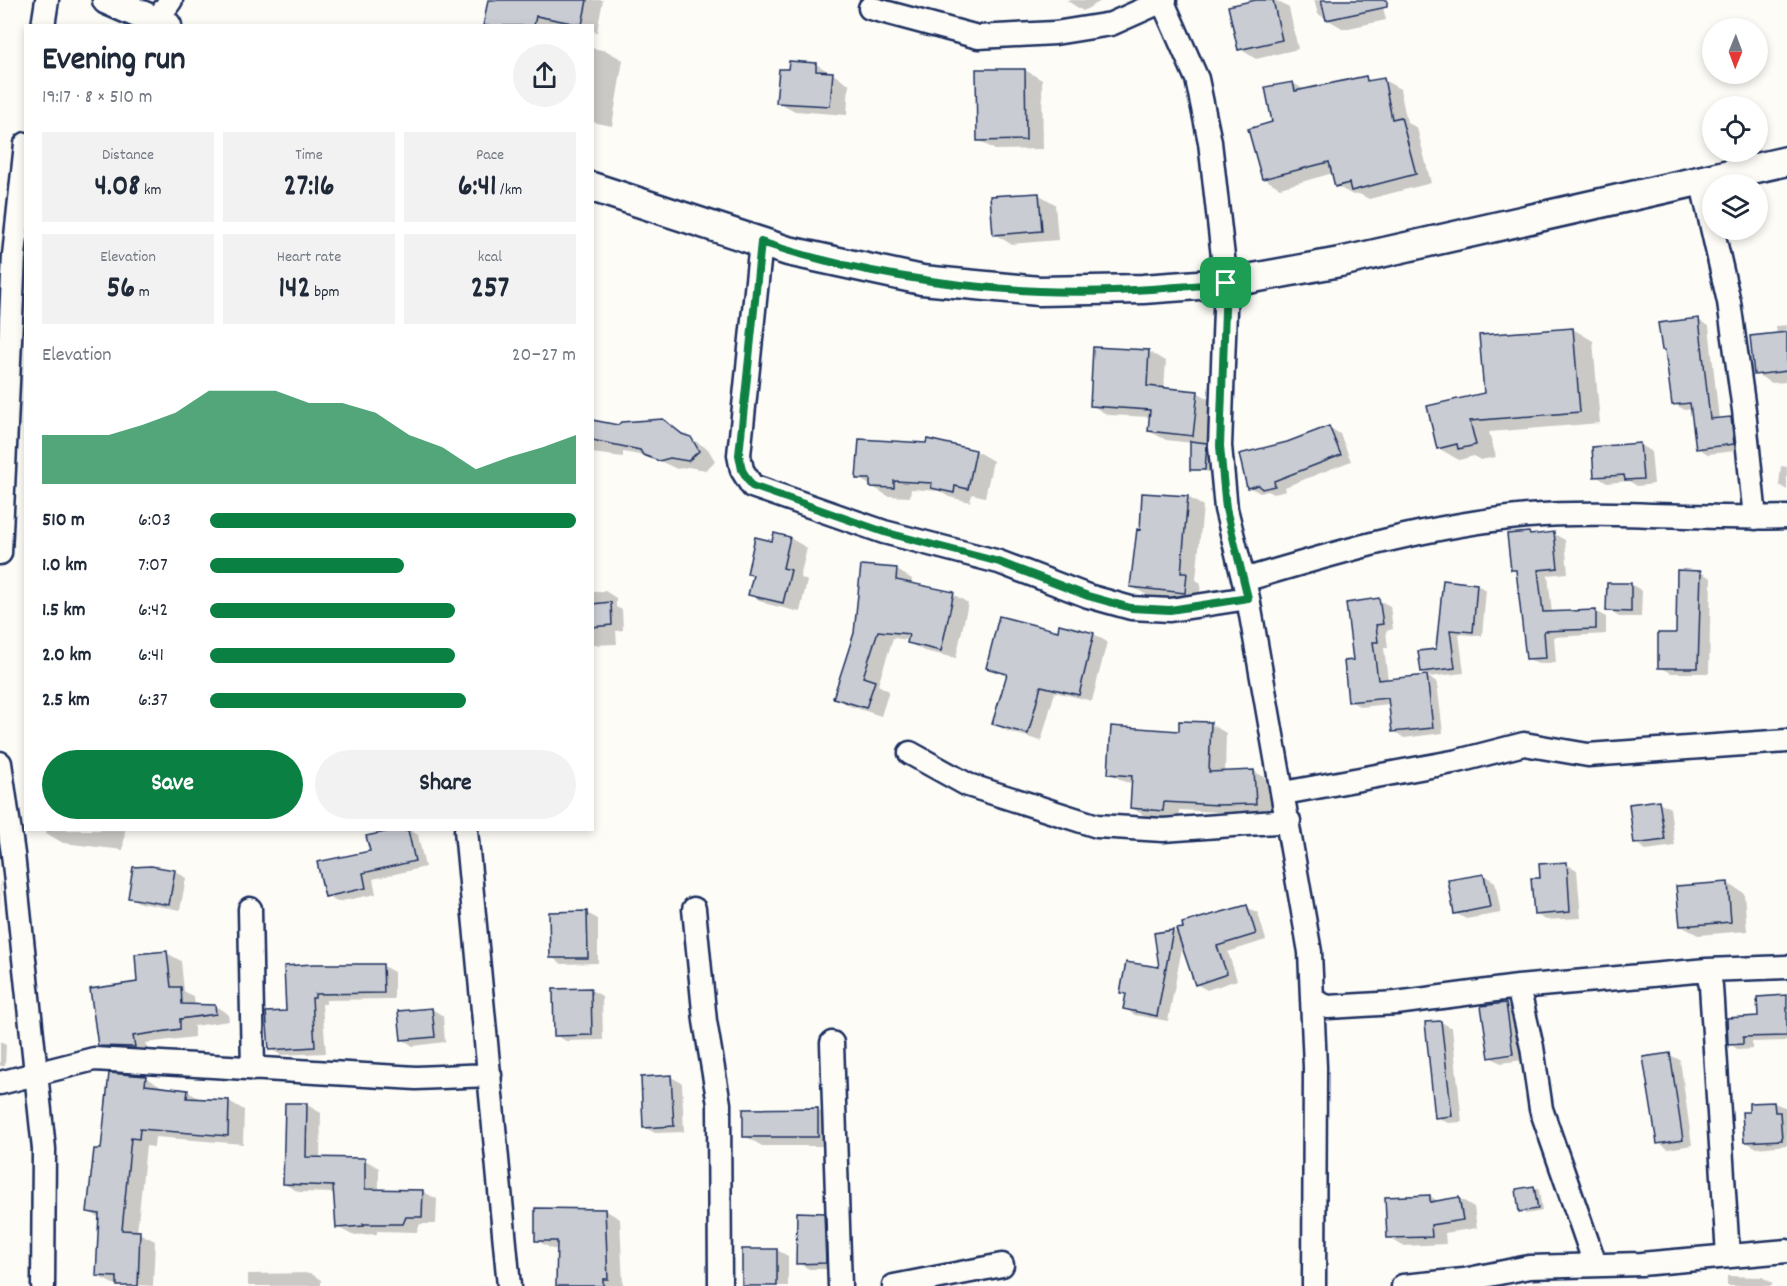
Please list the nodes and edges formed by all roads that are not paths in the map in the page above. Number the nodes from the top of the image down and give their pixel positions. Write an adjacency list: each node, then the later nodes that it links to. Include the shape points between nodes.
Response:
1 (47, 0): 6 (street)
2 (107, 0): 5 (street)
3 (1163, 0): 4 (street, via 1111,24 1055,33 978,37); 12 (street, via 1197,79 1210,142)
4 (870, 8)
5 (165, 16)
6 (43, 24)
7 (1787, 161): 9 (street)
8 (24, 162): 15 (street, via 14,255)
9 (1701, 179): 12 (street, via 1518,223); 14 (street, via 1729,302)
10 (594, 188): 11 (street)
11 (761, 242): 12 (street, via 922,280 1039,291); 16 (street, via 739,455 742,470 752,486 884,532 999,562 1131,608 1170,610)
12 (1226, 283): 16 (street, via 1220,446 1226,509)
13 (1787, 517): 14 (street)
14 (1755, 518): 16 (street, via 1530,516 1445,526 1363,544)
15 (0, 553)
16 (1246, 589): 20 (street)
17 (1787, 741): 20 (street, via 1588,755 1524,744 1458,761)
18 (910, 753): 21 (street, via 968,784 1097,826 1163,830)
19 (0, 763): 31 (street)
20 (1284, 794): 21 (street)
21 (1289, 821): 28 (street, via 1310,952)
22 (466, 831): 32 (street)
23 (250, 909): 30 (street)
24 (694, 909): 40 (street, via 705,1021 719,1104)
25 (1787, 967): 26 (street)
26 (1707, 970): 27 (street); 35 (street)
27 (1518, 987): 28 (street, via 1396,1004 1328,1007); 36 (street, via 1541,1109)
28 (1312, 1000): 43 (street)
29 (832, 1043): 41 (street)
30 (253, 1069): 31 (street, via 94,1059); 32 (street, via 416,1078)
31 (35, 1075): 33 (street); 38 (street, via 44,1149)
32 (490, 1075): 39 (street)
33 (0, 1083)
34 (1787, 1251): 35 (street)
35 (1728, 1256): 36 (street)
36 (1595, 1264): 44 (street, via 1529,1268)
37 (1002, 1265): 42 (street)
38 (43, 1286)
39 (509, 1286)
40 (720, 1286)
41 (840, 1286)
42 (894, 1286)
43 (1314, 1286)
44 (1402, 1286)

